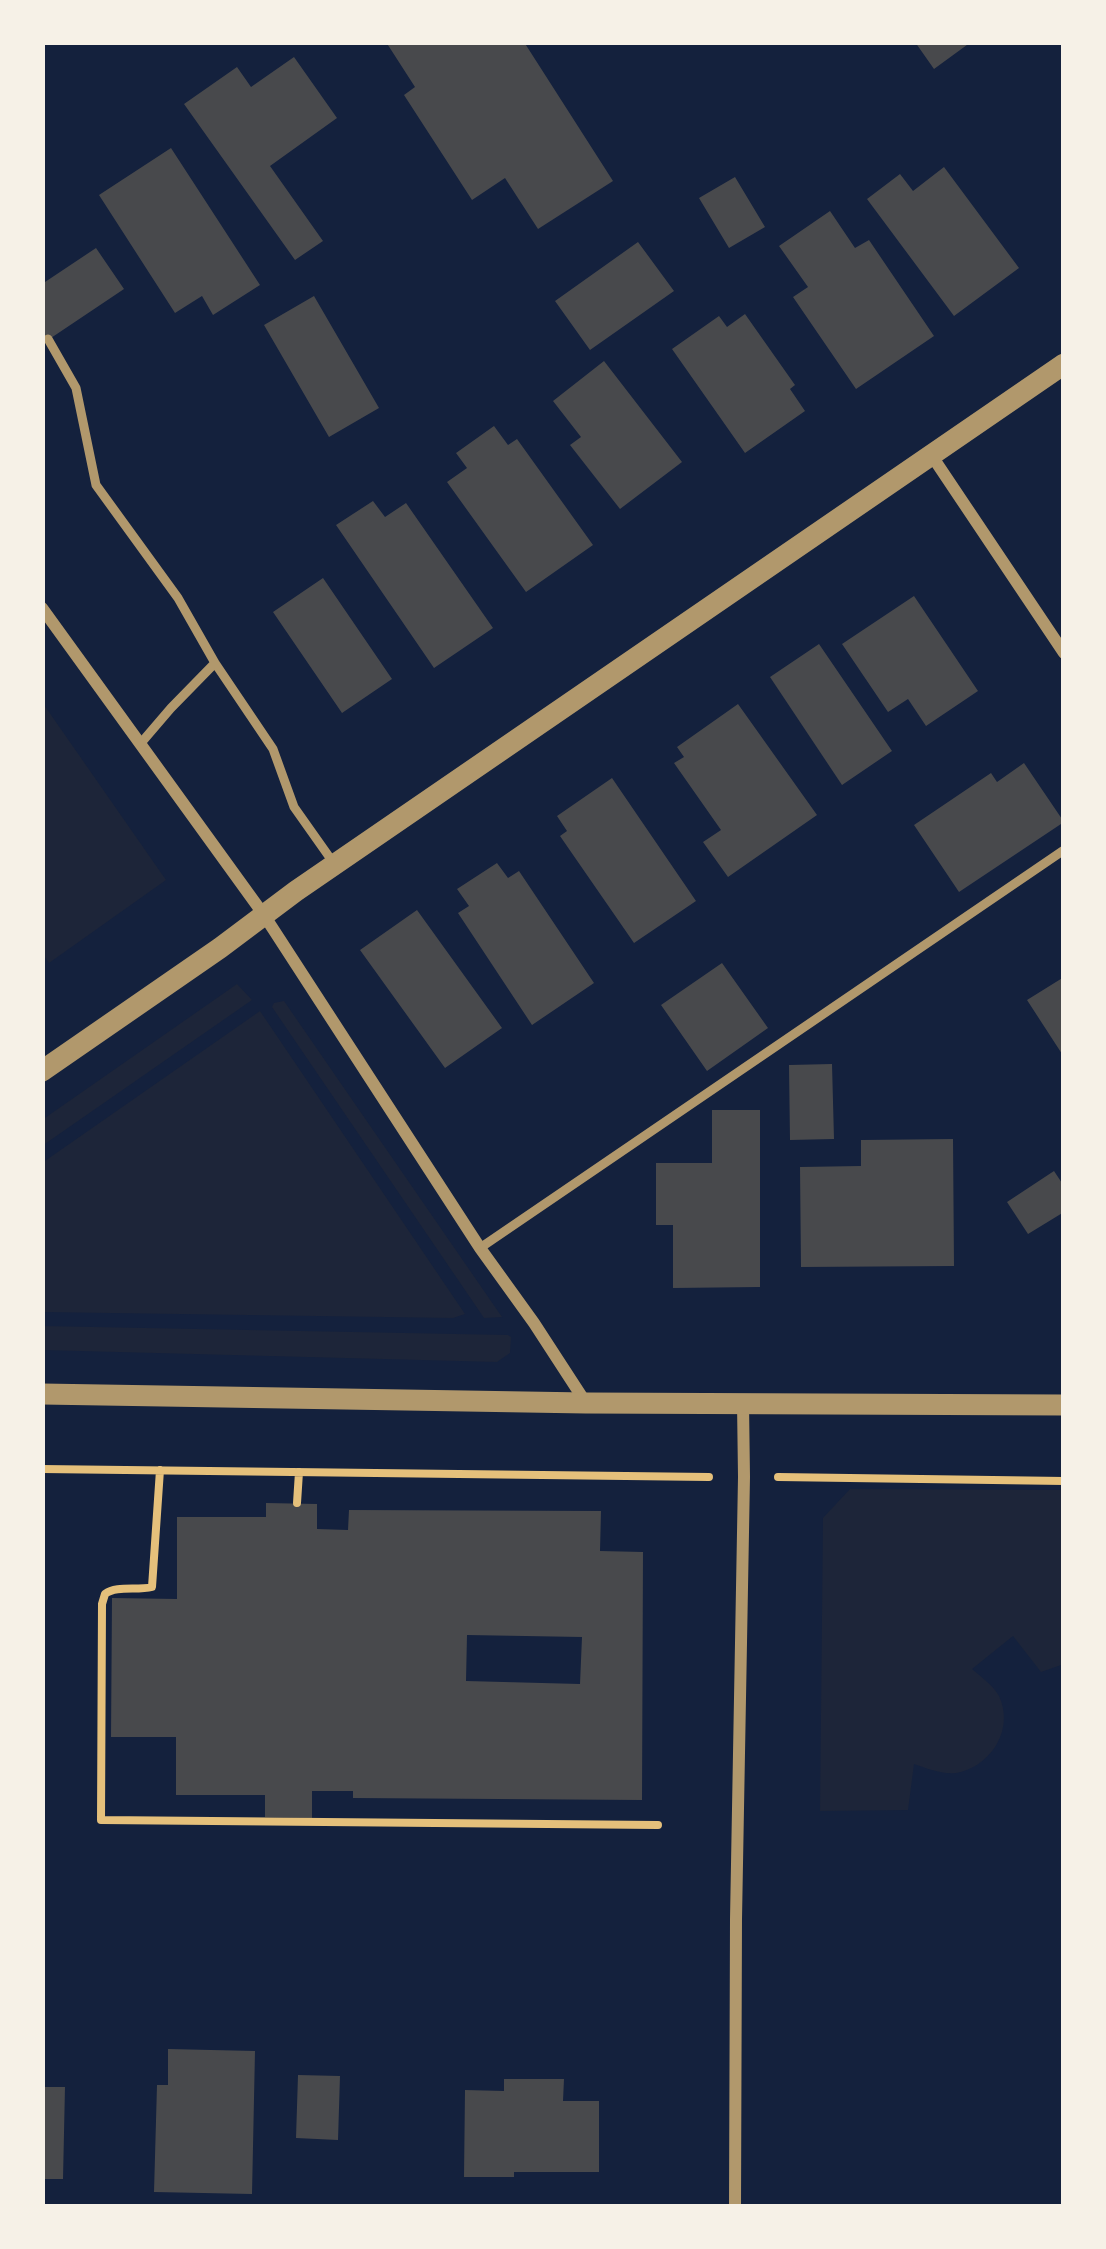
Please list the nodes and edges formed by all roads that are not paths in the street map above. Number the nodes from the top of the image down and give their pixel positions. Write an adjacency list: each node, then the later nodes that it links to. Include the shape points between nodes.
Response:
1 (48, 340): 6 (lane, via 76,388 96,485)
2 (1064, 364): 3 (street)
3 (932, 456): 5 (street); 9 (street)
4 (42, 608): 7 (street)
5 (1064, 653)
6 (215, 663): 7 (lane); 9 (lane)
7 (141, 743): 10 (street)
8 (1064, 850): 12 (lane)
9 (335, 865): 10 (street)
10 (264, 915): 11 (street); 12 (street)
11 (42, 1071)
12 (481, 1248): 14 (street)
13 (42, 1394): 14 (street)
14 (586, 1403): 15 (street)
15 (742, 1403): 16 (street); 17 (street)
16 (1064, 1405)
17 (735, 2207)

